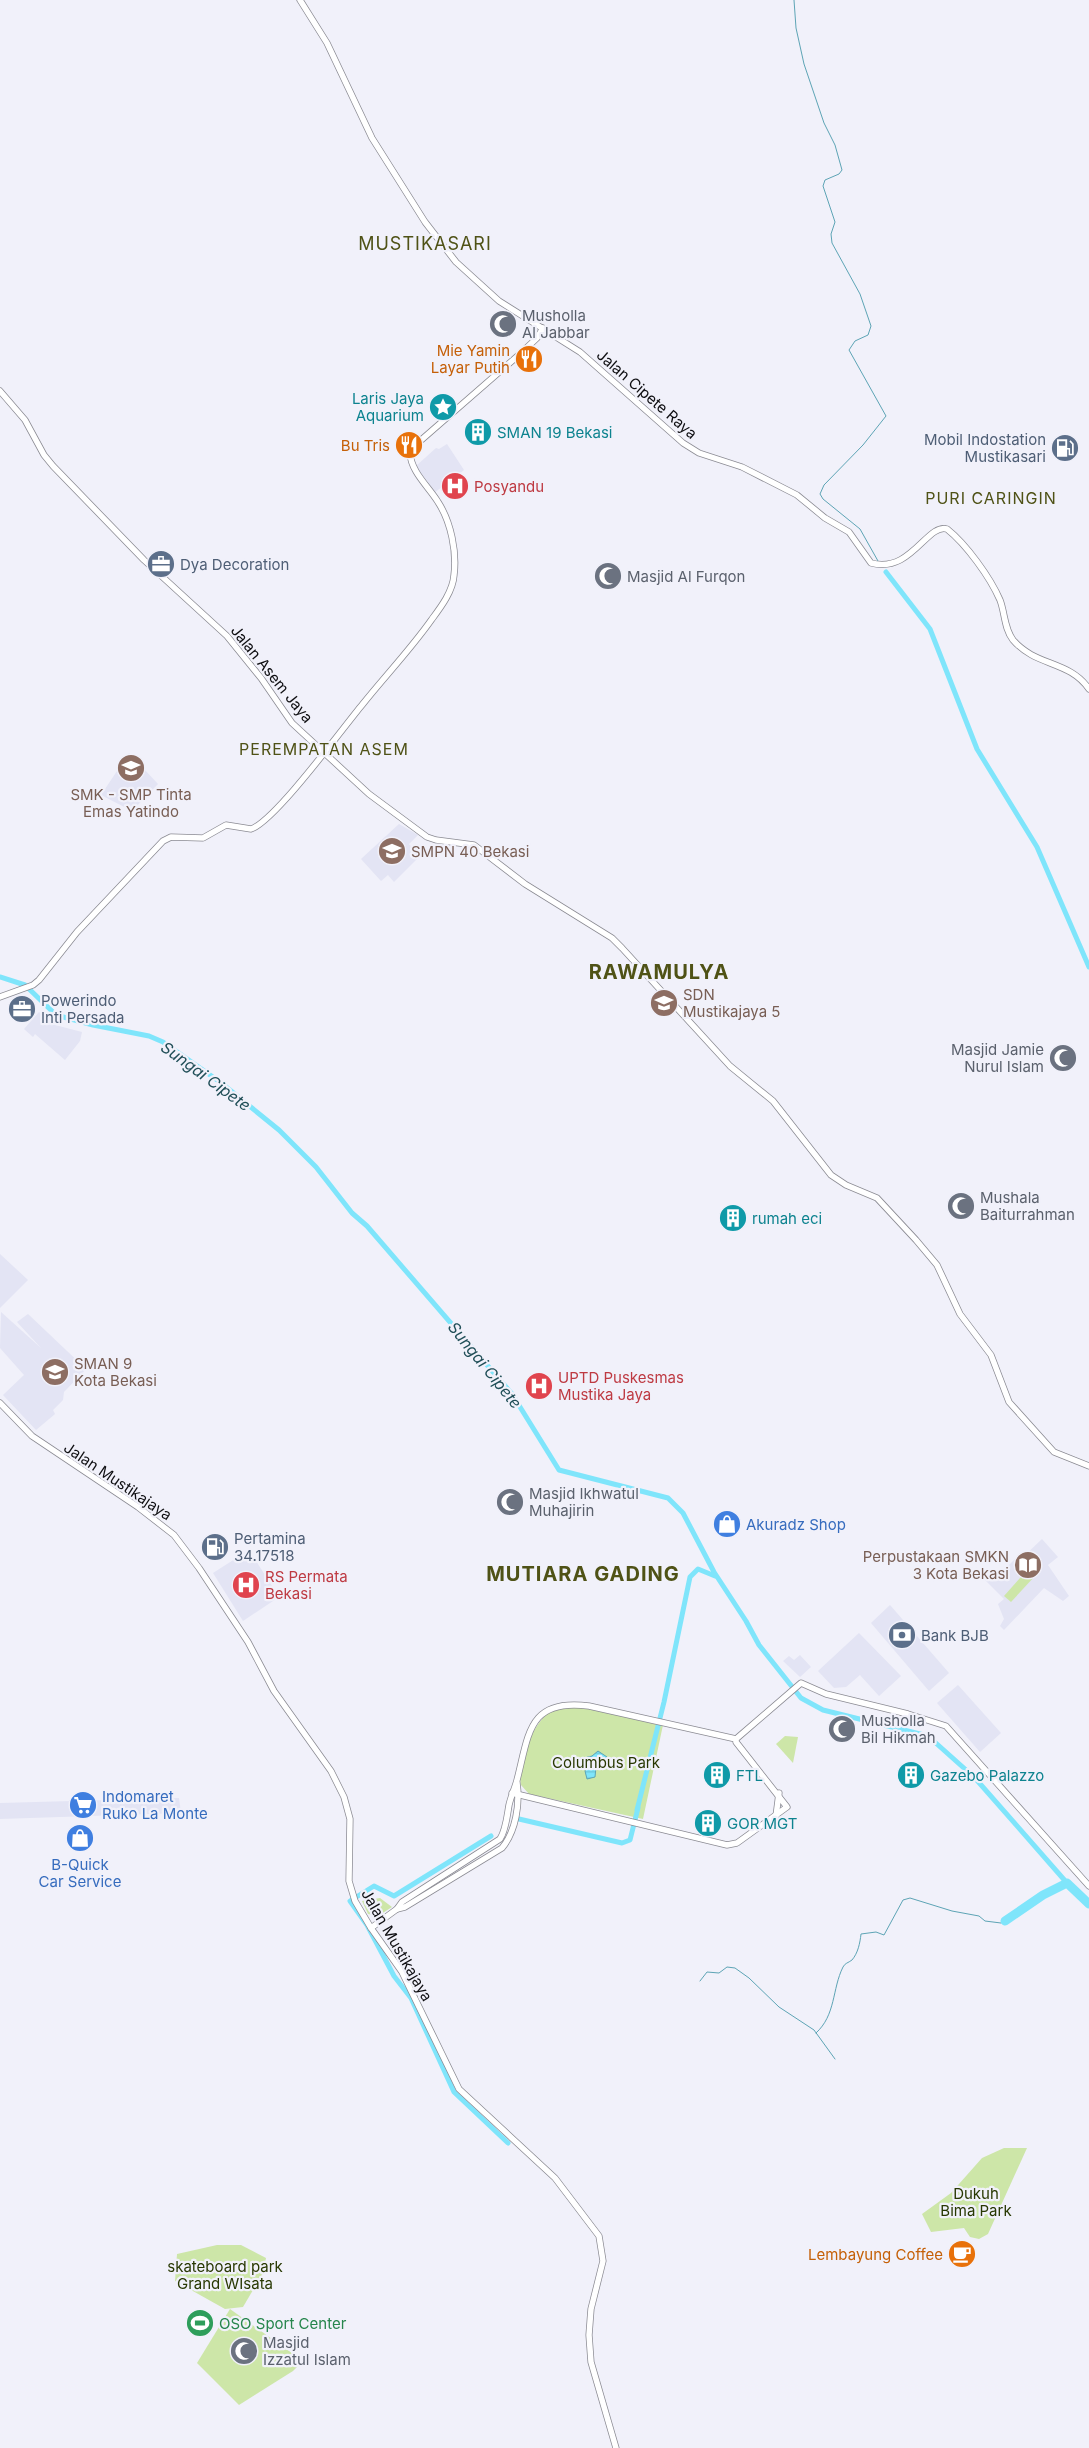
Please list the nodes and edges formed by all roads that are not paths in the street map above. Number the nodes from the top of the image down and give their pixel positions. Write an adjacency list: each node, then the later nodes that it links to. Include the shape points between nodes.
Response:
1 (300, 0): 2 (main road, via 327,43 372,138 445,250 499,301)
2 (543, 328): 4 (main road, Jalan Cipete Raya, via 580,352 695,451 742,467 807,501 825,518 849,532 871,563 901,560 938,529 948,529 972,555 997,594 1013,640 1033,657 1074,673); 5 (main road, via 520,354 411,450 415,469 438,501 446,519 452,542 453,584 428,625)
3 (0, 391): 5 (main road, Jalan Asem Jaya, via 22,415 53,466 144,560 231,640 292,723)
4 (1089, 689)
5 (326, 756): 6 (main road, via 319,759 266,820 255,828 226,825 203,838 172,837 163,841 77,932 33,985); 8 (main road, Jalan Asem Jaya, via 369,794 420,832 436,840 474,845 526,884 612,938 730,1066 773,1101 831,1175 846,1186 877,1198 906,1228 937,1265 960,1314 991,1355 1009,1402 1054,1452)
6 (0, 997)
7 (0, 1403): 17 (main road, Jalan Mustikajaya, via 32,1436 148,1514 185,1548 248,1642 274,1691 339,1784 350,1819 349,1881 354,1898)
8 (1089, 1466)
9 (736, 1739): 10 (main road, via 566,1704 544,1713 532,1727 523,1748); 12 (main road); 15 (main road, via 801,1683 826,1694 946,1726)
10 (517, 1781): 11 (main road); 13 (main road)
11 (512, 1794): 13 (main road); 16 (main road, via 500,1839 402,1902)
12 (779, 1794): 14 (main road); 14 (main road, via 787,1807)
13 (519, 1795): 14 (main road, via 732,1845); 16 (main road, via 513,1826 502,1848)
14 (776, 1816)
15 (1089, 1886)
16 (398, 1909): 17 (main road)
17 (371, 1928): 18 (main road, Jalan Mustikajaya, via 402,1972 459,2089 550,2173 599,2236 603,2261 592,2309 589,2335 591,2362)
18 (616, 2448)

